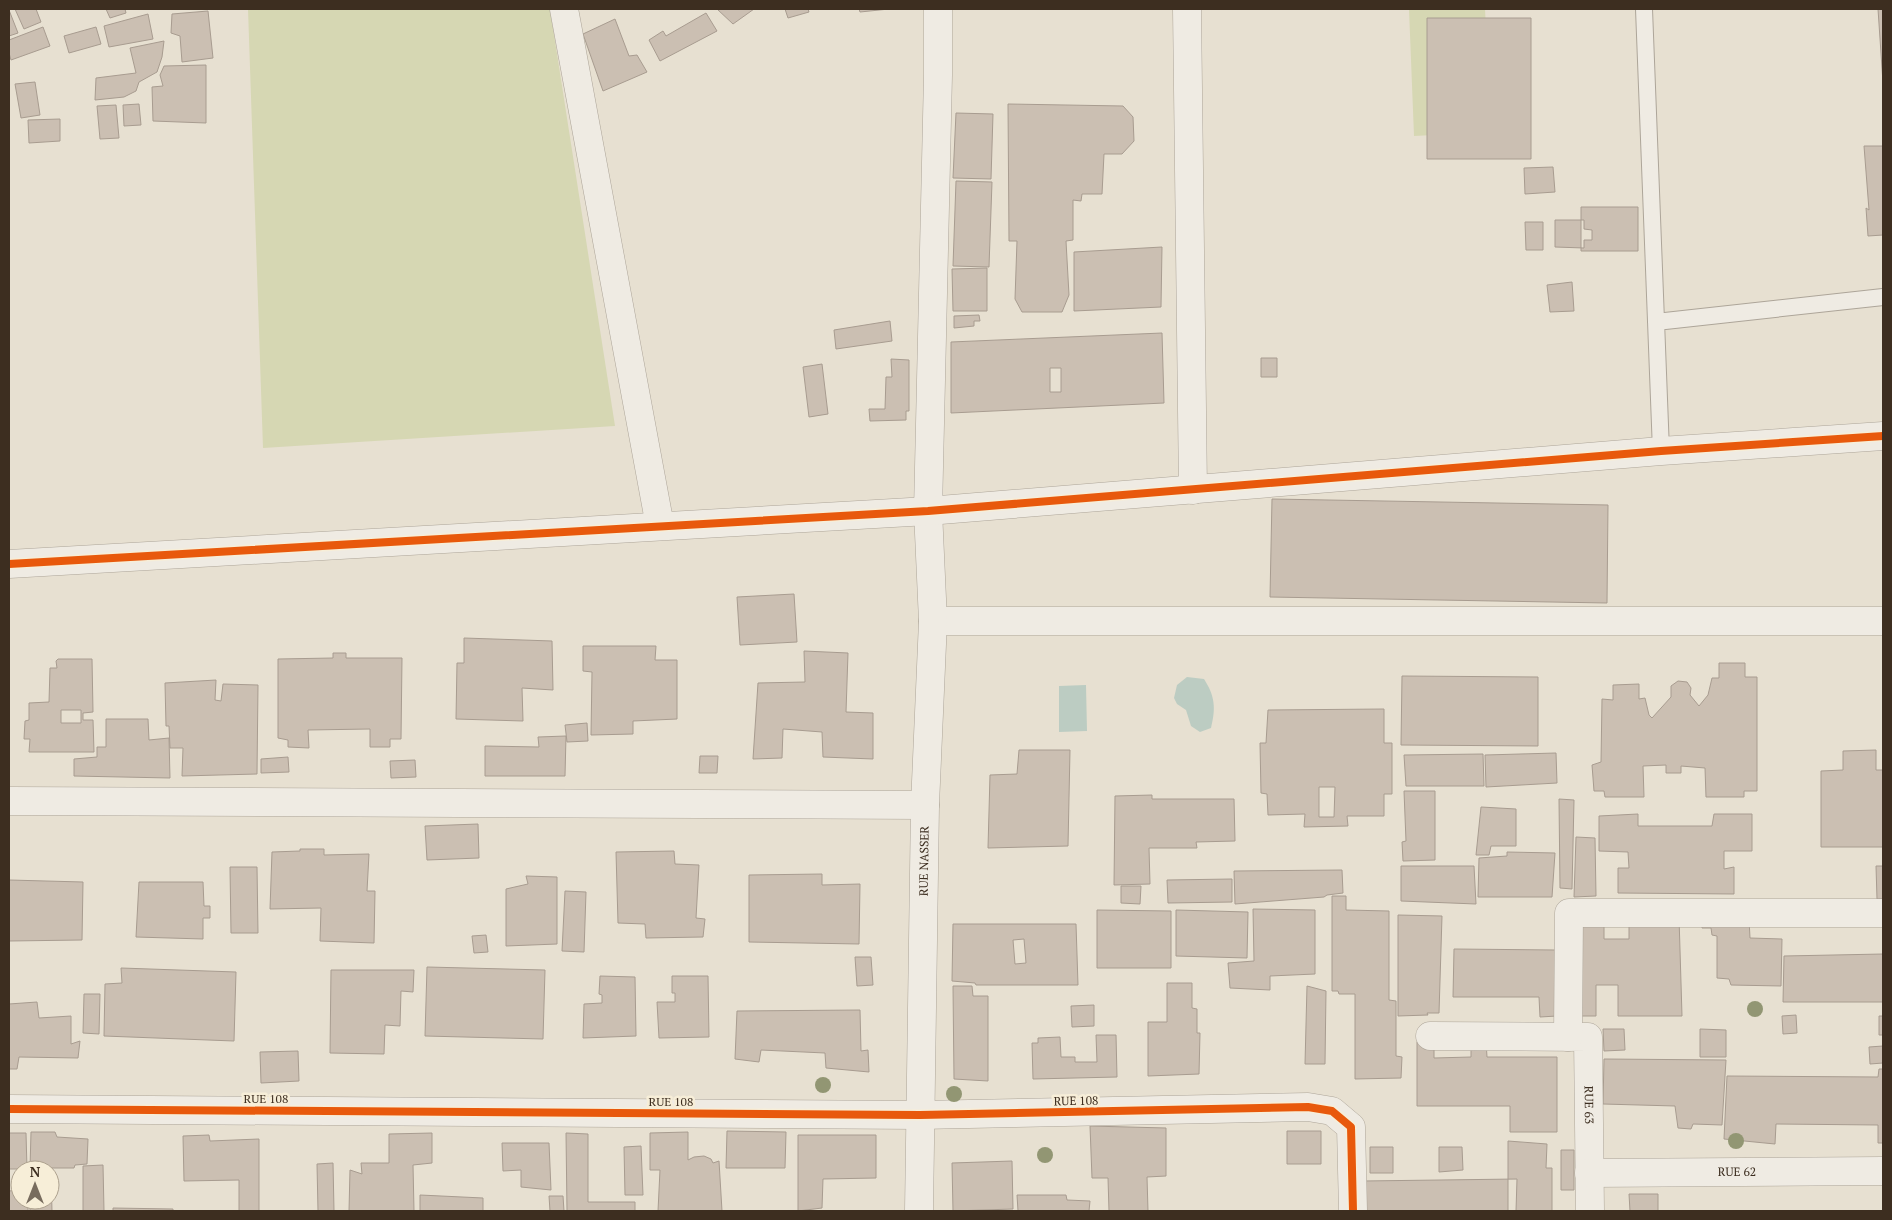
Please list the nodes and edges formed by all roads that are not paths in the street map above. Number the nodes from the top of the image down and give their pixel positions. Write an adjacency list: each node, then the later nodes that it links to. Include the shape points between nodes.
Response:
1 (564, 9): 11 (street)
2 (938, 9): 10 (street, RUE NASSER)
3 (1187, 9): 9 (street)
4 (1644, 9): 6 (lane)
5 (1883, 297): 6 (lane)
6 (1656, 322): 8 (lane)
7 (1883, 436): 8 (street)
8 (1661, 451): 9 (street)
9 (1193, 490): 10 (street)
10 (928, 511): 11 (street); 13 (street, RUE NASSER)
11 (660, 526): 12 (street)
12 (9, 564)
13 (933, 621): 14 (street); 16 (street, RUE NASSER)
14 (1883, 621)
15 (9, 801): 16 (street)
16 (925, 805): 21 (street, RUE NASSER)
17 (1883, 913): 19 (street, RUE 63, via 1569,913)
18 (1430, 1036): 19 (street)
19 (1578, 1037): 23 (street, RUE 63)
20 (9, 1108): 21 (street, RUE 108)
21 (920, 1115): 24 (street, RUE NASSER); 25 (street, RUE 108, via 1308,1107 1332,1111 1351,1127)
22 (1883, 1171): 23 (street, RUE 62)
23 (1590, 1173): 26 (street, RUE 63)
24 (919, 1211)
25 (1353, 1211)
26 (1590, 1211)

